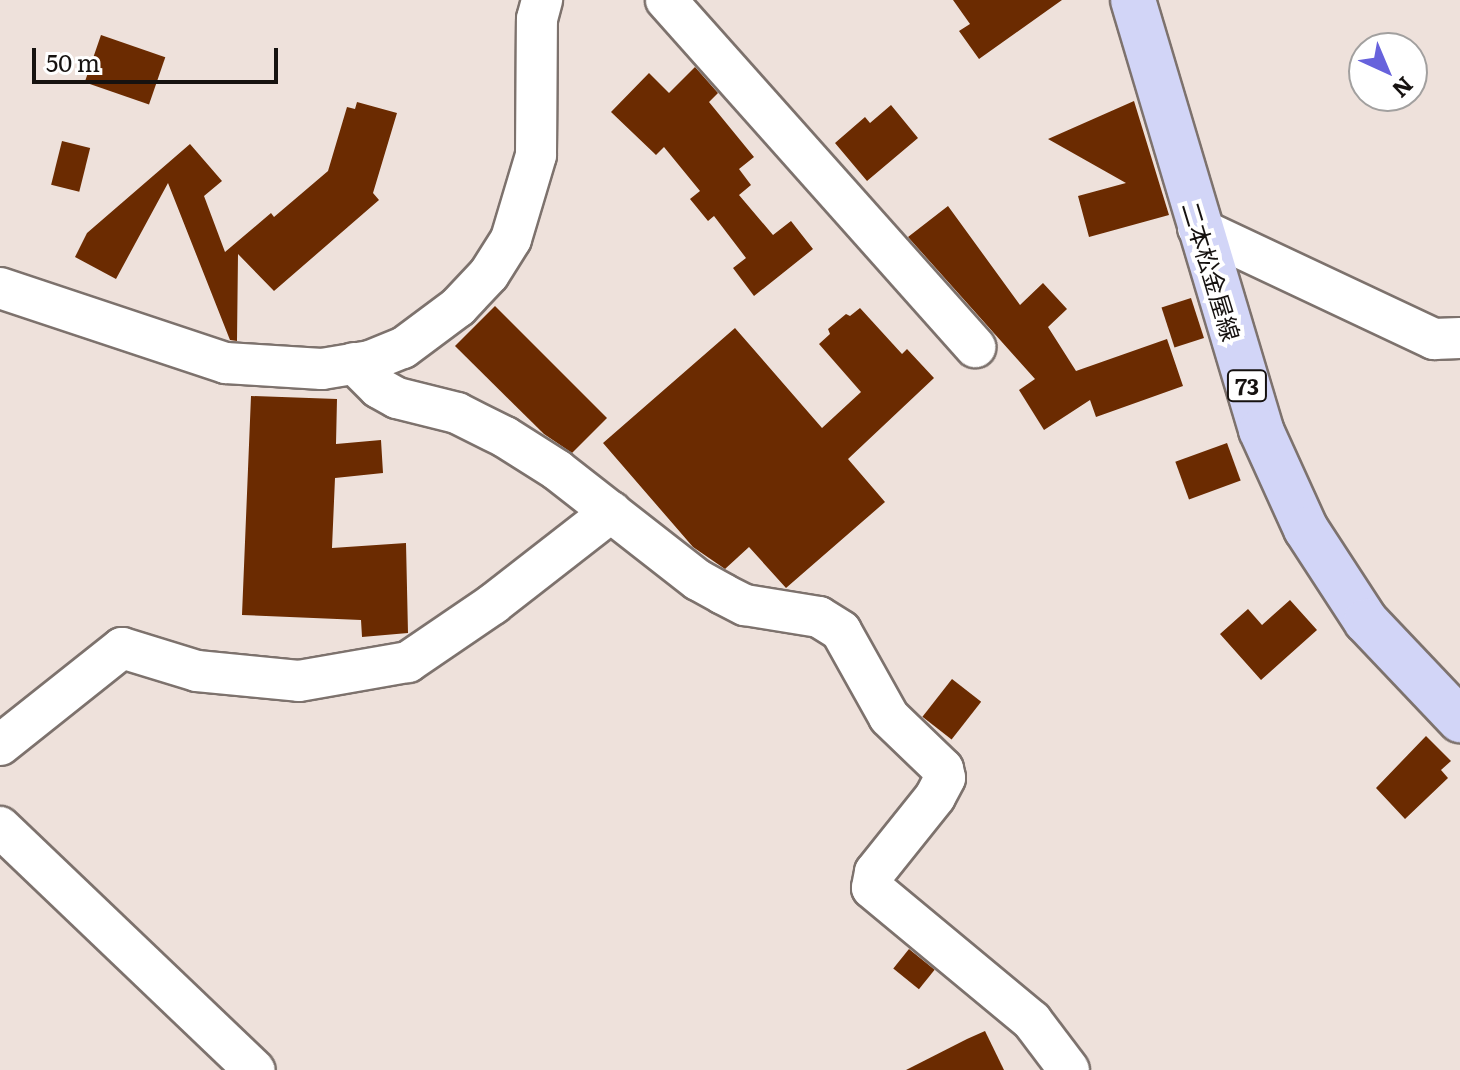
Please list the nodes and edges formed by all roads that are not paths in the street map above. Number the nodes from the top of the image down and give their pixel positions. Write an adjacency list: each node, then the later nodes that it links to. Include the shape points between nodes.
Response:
1 (542, 0): 8 (street, via 537,19 536,155 511,239 489,274 458,307 403,348)
2 (666, 0): 7 (street)
3 (1133, 0): 4 (main road, 二本松金屋線 / 73)
4 (1198, 228): 6 (street, via 1434,339); 10 (main road, 二本松金屋線 / 73, via 1261,430 1306,529 1366,621)
5 (0, 288): 8 (street, via 226,363 322,369)
6 (1460, 338)
7 (975, 347)
8 (354, 363): 9 (street, via 397,398 457,413 505,437)
9 (611, 512): 11 (street, via 408,662 299,681 197,671 122,648); 14 (street, via 698,580 745,605 807,614 841,631 889,717 943,769 945,778 875,872 872,888 1032,1021)
10 (1460, 720)
11 (0, 745)
12 (0, 827): 13 (street)
13 (254, 1070)
14 (1069, 1070)

